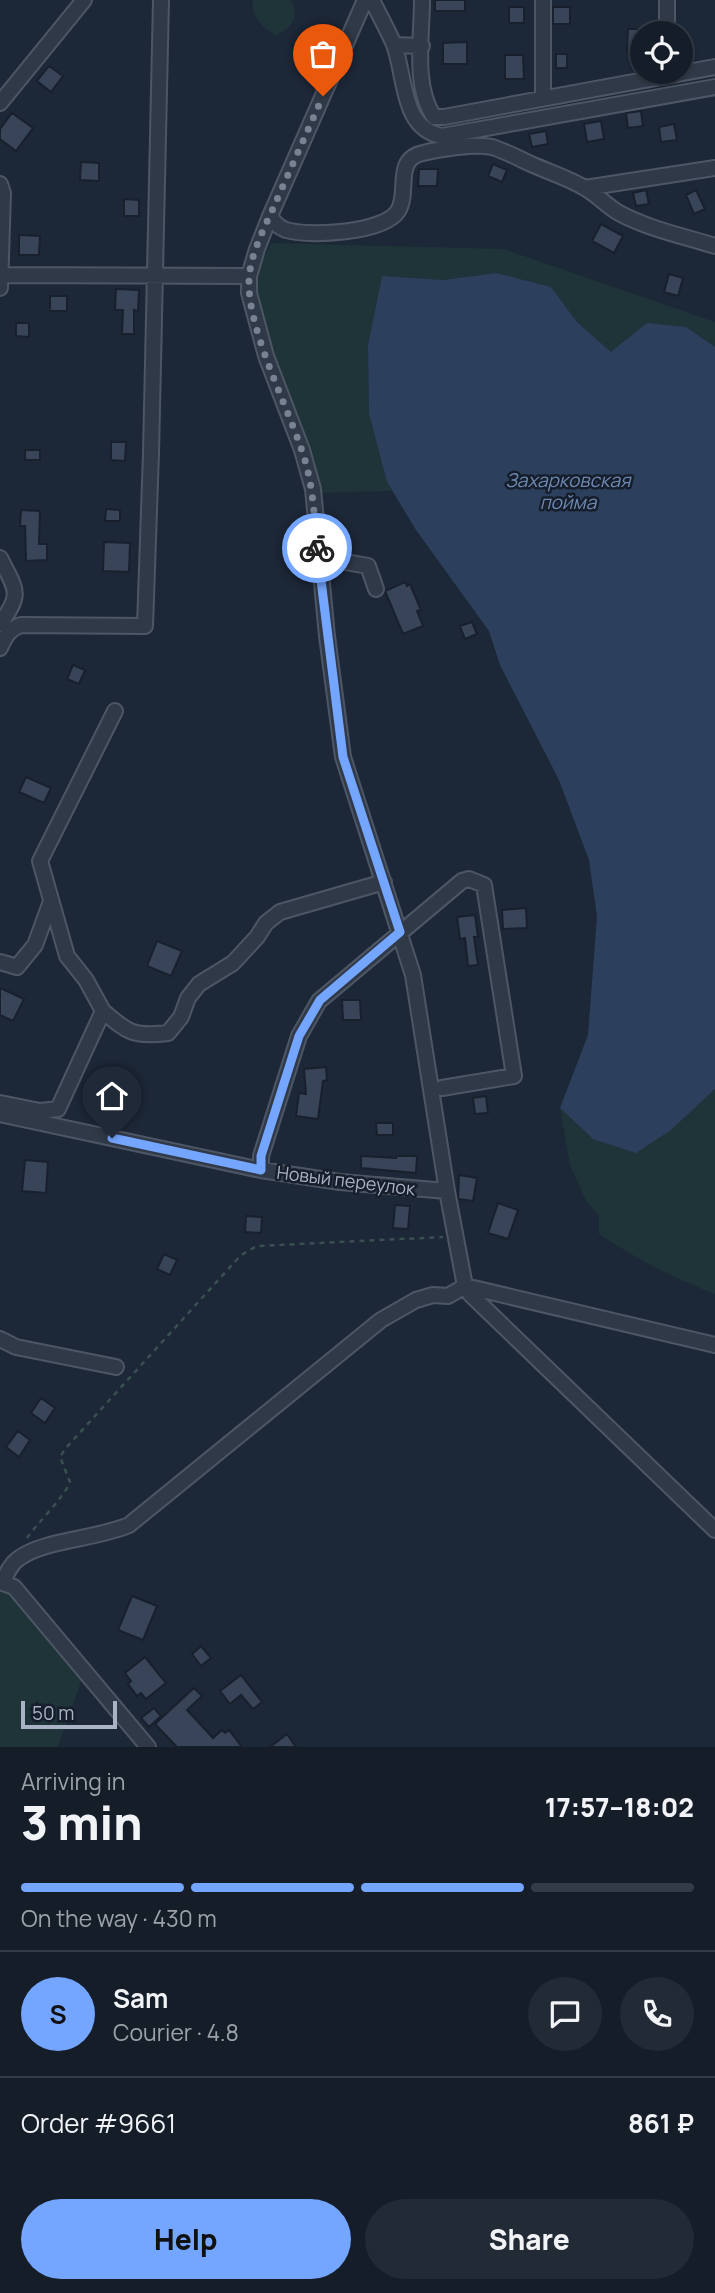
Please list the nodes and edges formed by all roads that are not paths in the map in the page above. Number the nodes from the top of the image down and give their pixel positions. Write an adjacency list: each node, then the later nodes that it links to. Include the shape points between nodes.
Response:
1 (84, 0): 16 (street)
2 (161, 0): 23 (street)
3 (365, 0): 20 (street)
4 (372, 0): 9 (street)
5 (422, 0): 10 (street)
6 (543, 0): 15 (street)
7 (667, 0): 8 (street)
8 (667, 21)
9 (394, 45): 10 (street); 14 (street, via 415,120 426,132 442,136)
10 (422, 46): 15 (street, via 421,86 434,117)
11 (715, 67): 12 (street)
12 (693, 70)
13 (630, 81): 15 (street)
14 (715, 87)
15 (543, 98)
16 (0, 103)
17 (715, 167): 19 (street)
18 (0, 184): 22 (street)
19 (585, 188): 20 (street, via 482,146 425,152 409,159 401,201 389,220 341,233 288,231); 21 (street, via 636,220)
20 (270, 216): 24 (street)
21 (715, 246)
22 (0, 275): 23 (street); 25 (street)
23 (156, 276): 24 (street); 31 (street, via 145,626)
24 (249, 276): 26 (street, via 253,315 313,489)
25 (0, 288)
26 (318, 557): 28 (street, via 368,566); 34 (street, via 343,757)
27 (0, 558): 29 (street)
28 (376, 589)
29 (16, 601): 30 (street); 31 (street)
30 (0, 624)
31 (32, 624): 32 (street, via 13,628)
32 (0, 648)
33 (115, 711): 35 (street, via 40,861)
34 (384, 882): 36 (street); 38 (street, via 280,912 233,963 199,984 168,1033 142,1036 121,1027)
35 (50, 904): 37 (street, via 36,946 17,967); 38 (street, via 66,956)
36 (400, 932): 39 (street, via 462,881 484,885 514,1076); 42 (street, via 320,1000 299,1036 261,1156); 43 (street, via 412,975)
37 (0, 962)
38 (103, 1011): 40 (street, via 58,1109 40,1111)
39 (442, 1088)
40 (0, 1102)
41 (0, 1114): 42 (street, Новый переулок)
42 (261, 1170): 43 (street, Новый переулок)
43 (447, 1191): 44 (street)
44 (465, 1286): 46 (street); 48 (street); 49 (street, via 448,1296 416,1300 390,1314 129,1525 27,1553)
45 (0, 1339): 47 (street, via 16,1347)
46 (715, 1345)
47 (116, 1367)
48 (715, 1530)
49 (1, 1582): 50 (street, via 14,1587)
50 (148, 1747)

